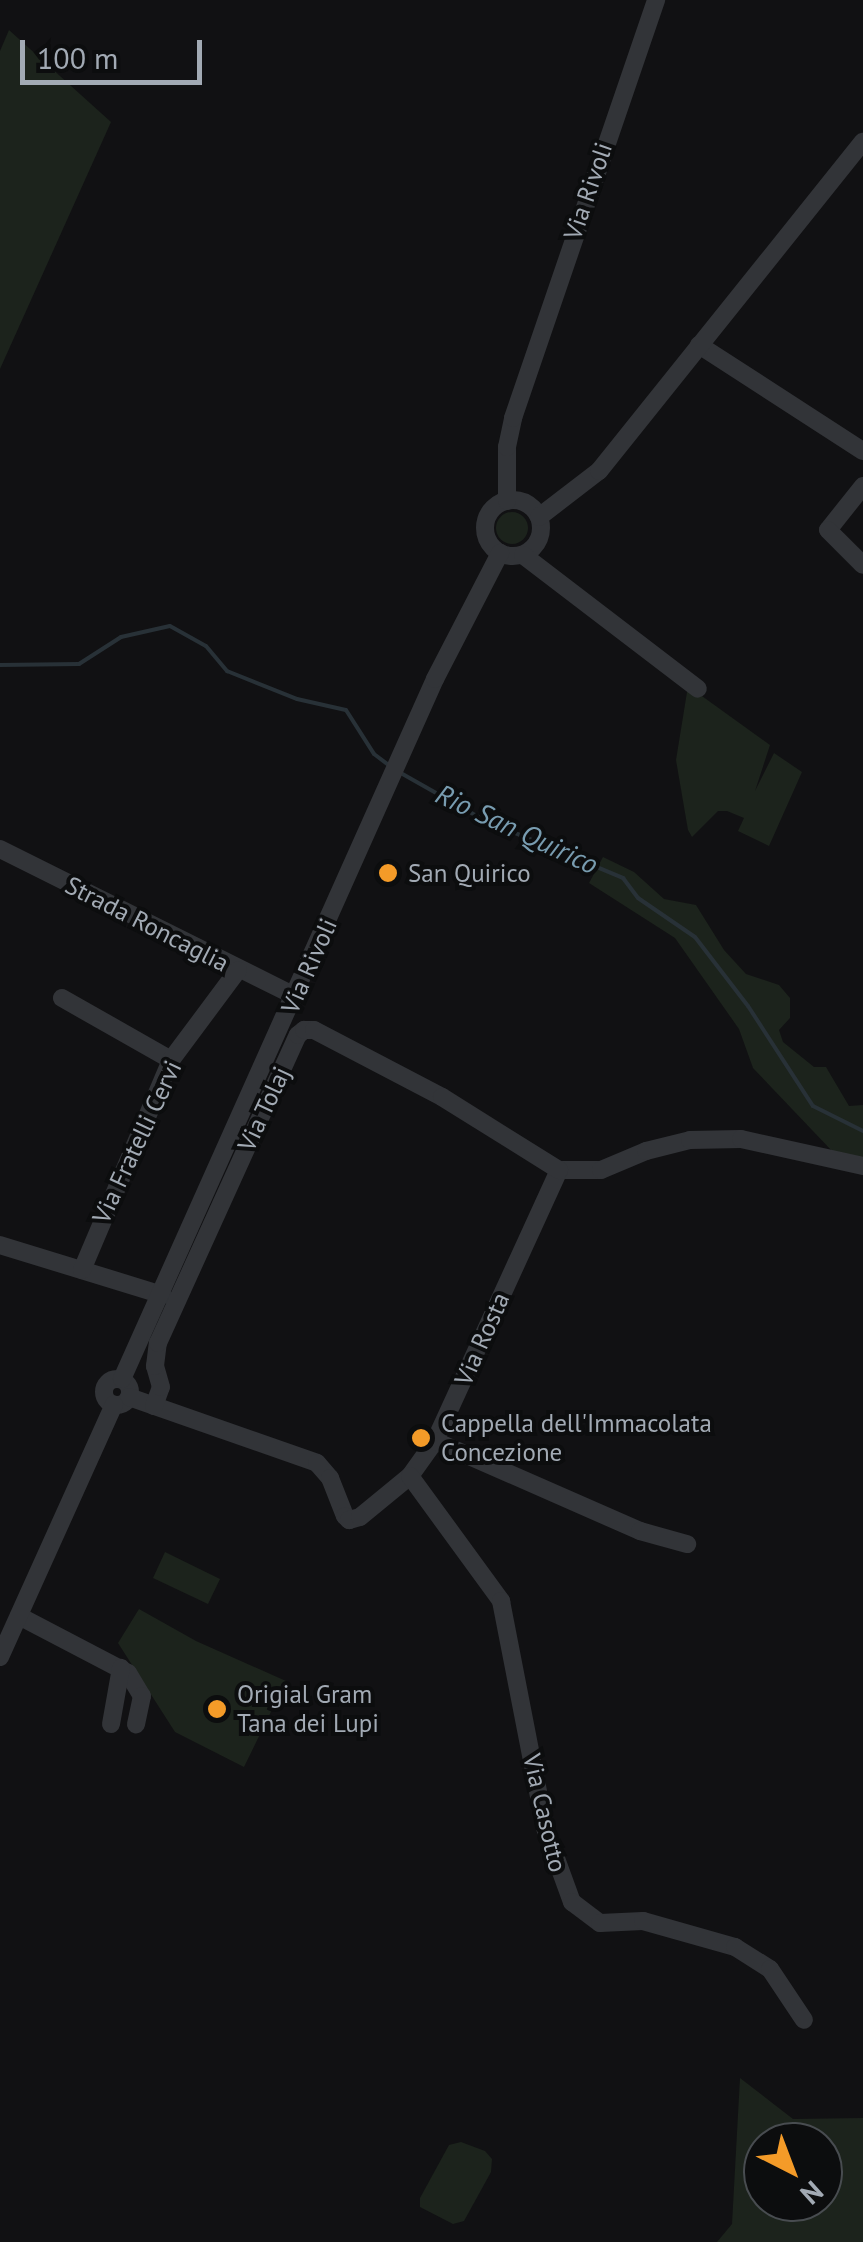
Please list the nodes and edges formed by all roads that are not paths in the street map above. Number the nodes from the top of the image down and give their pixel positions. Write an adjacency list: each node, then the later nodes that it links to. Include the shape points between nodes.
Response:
1 (656, 0): 6 (street, Via Rivoli, via 514,418)
2 (863, 142): 3 (street)
3 (700, 345): 4 (street); 7 (street, via 598,471)
4 (863, 451)
5 (863, 486): 10 (street, via 828,530)
6 (507, 501): 7 (street, via 530,505); 8 (street, Via Rivoli, via 486,523 486,537)
7 (539, 517): 9 (street, via 537,544)
8 (500, 553): 9 (street); 14 (street, Via Rivoli)
9 (523, 555): 11 (street)
10 (863, 565)
11 (698, 689)
12 (0, 850): 13 (street, Strada Roncaglia)
13 (238, 970): 14 (street, Strada Roncaglia); 16 (street, Via Fratelli Cervi)
14 (296, 996): 21 (street, Via Rivoli)
15 (62, 998): 16 (street)
16 (172, 1060): 20 (street, Via Fratelli Cervi)
17 (863, 1166): 18 (street, via 742,1139 690,1140 602,1170)
18 (560, 1170): 23 (street, Via Tolaj, via 442,1097 304,1030 158,1343); 24 (street, Via Rosta)
19 (0, 1245): 20 (street)
20 (82, 1270): 21 (street)
21 (163, 1295): 22 (street, Via Rivoli)
22 (122, 1394): 23 (street, Via Rosta); 27 (street, Via Rivoli)
23 (154, 1406): 25 (street, Via Rosta, via 317,1462 349,1520 375,1508)
24 (435, 1440): 25 (street, Via Rosta); 26 (street, via 640,1531)
25 (410, 1476): 32 (street, Via Casotto, via 501,1601 546,1828 572,1902 600,1923 644,1922 735,1947 770,1969)
26 (687, 1544)
27 (19, 1616): 28 (street, Via Rivoli); 29 (street)
28 (0, 1657)
29 (120, 1668): 30 (street); 31 (street, via 142,1696)
30 (111, 1724)
31 (136, 1724)
32 (804, 2020)

